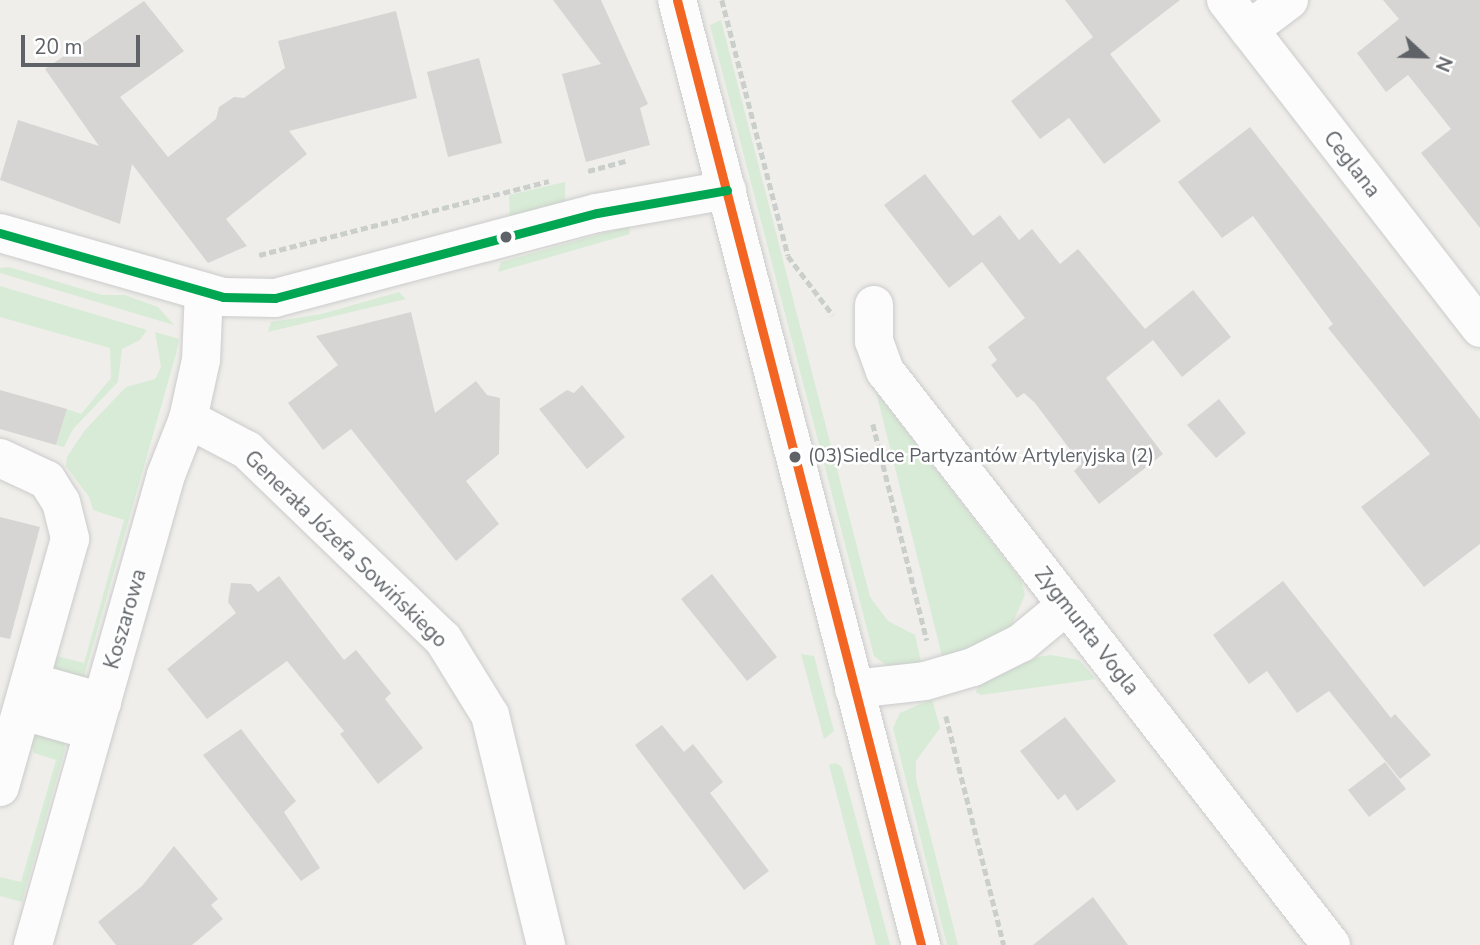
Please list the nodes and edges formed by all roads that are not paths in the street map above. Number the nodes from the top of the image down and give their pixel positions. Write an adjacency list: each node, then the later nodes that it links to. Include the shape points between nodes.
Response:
1 (677, 0): 5 (street)
2 (1226, 0): 4 (street, Ceglana)
3 (1289, 0): 4 (street)
4 (1248, 30): 9 (street, Ceglana)
5 (727, 190): 7 (street, via 597,213 275,298); 13 (street)
6 (0, 233): 7 (street)
7 (204, 292): 10 (street, Koszarowa, via 201,360)
8 (874, 305): 12 (street, Zygmunta Vogla, via 874,341 885,371)
9 (1480, 328)
10 (188, 419): 15 (street, Koszarowa, via 166,475); 18 (street, Generała Józefa Sowińskiego, via 247,450 443,639 490,715)
11 (0, 458): 14 (street, via 47,480 61,502 70,539)
12 (1067, 605): 13 (street, via 1021,643 974,667 925,681); 20 (street, Zygmunta Vogla)
13 (854, 690): 19 (street)
14 (27, 697): 15 (street); 16 (street)
15 (97, 717): 17 (street, Koszarowa)
16 (0, 788)
17 (33, 945)
18 (546, 945)
19 (921, 945)
20 (1331, 945)

